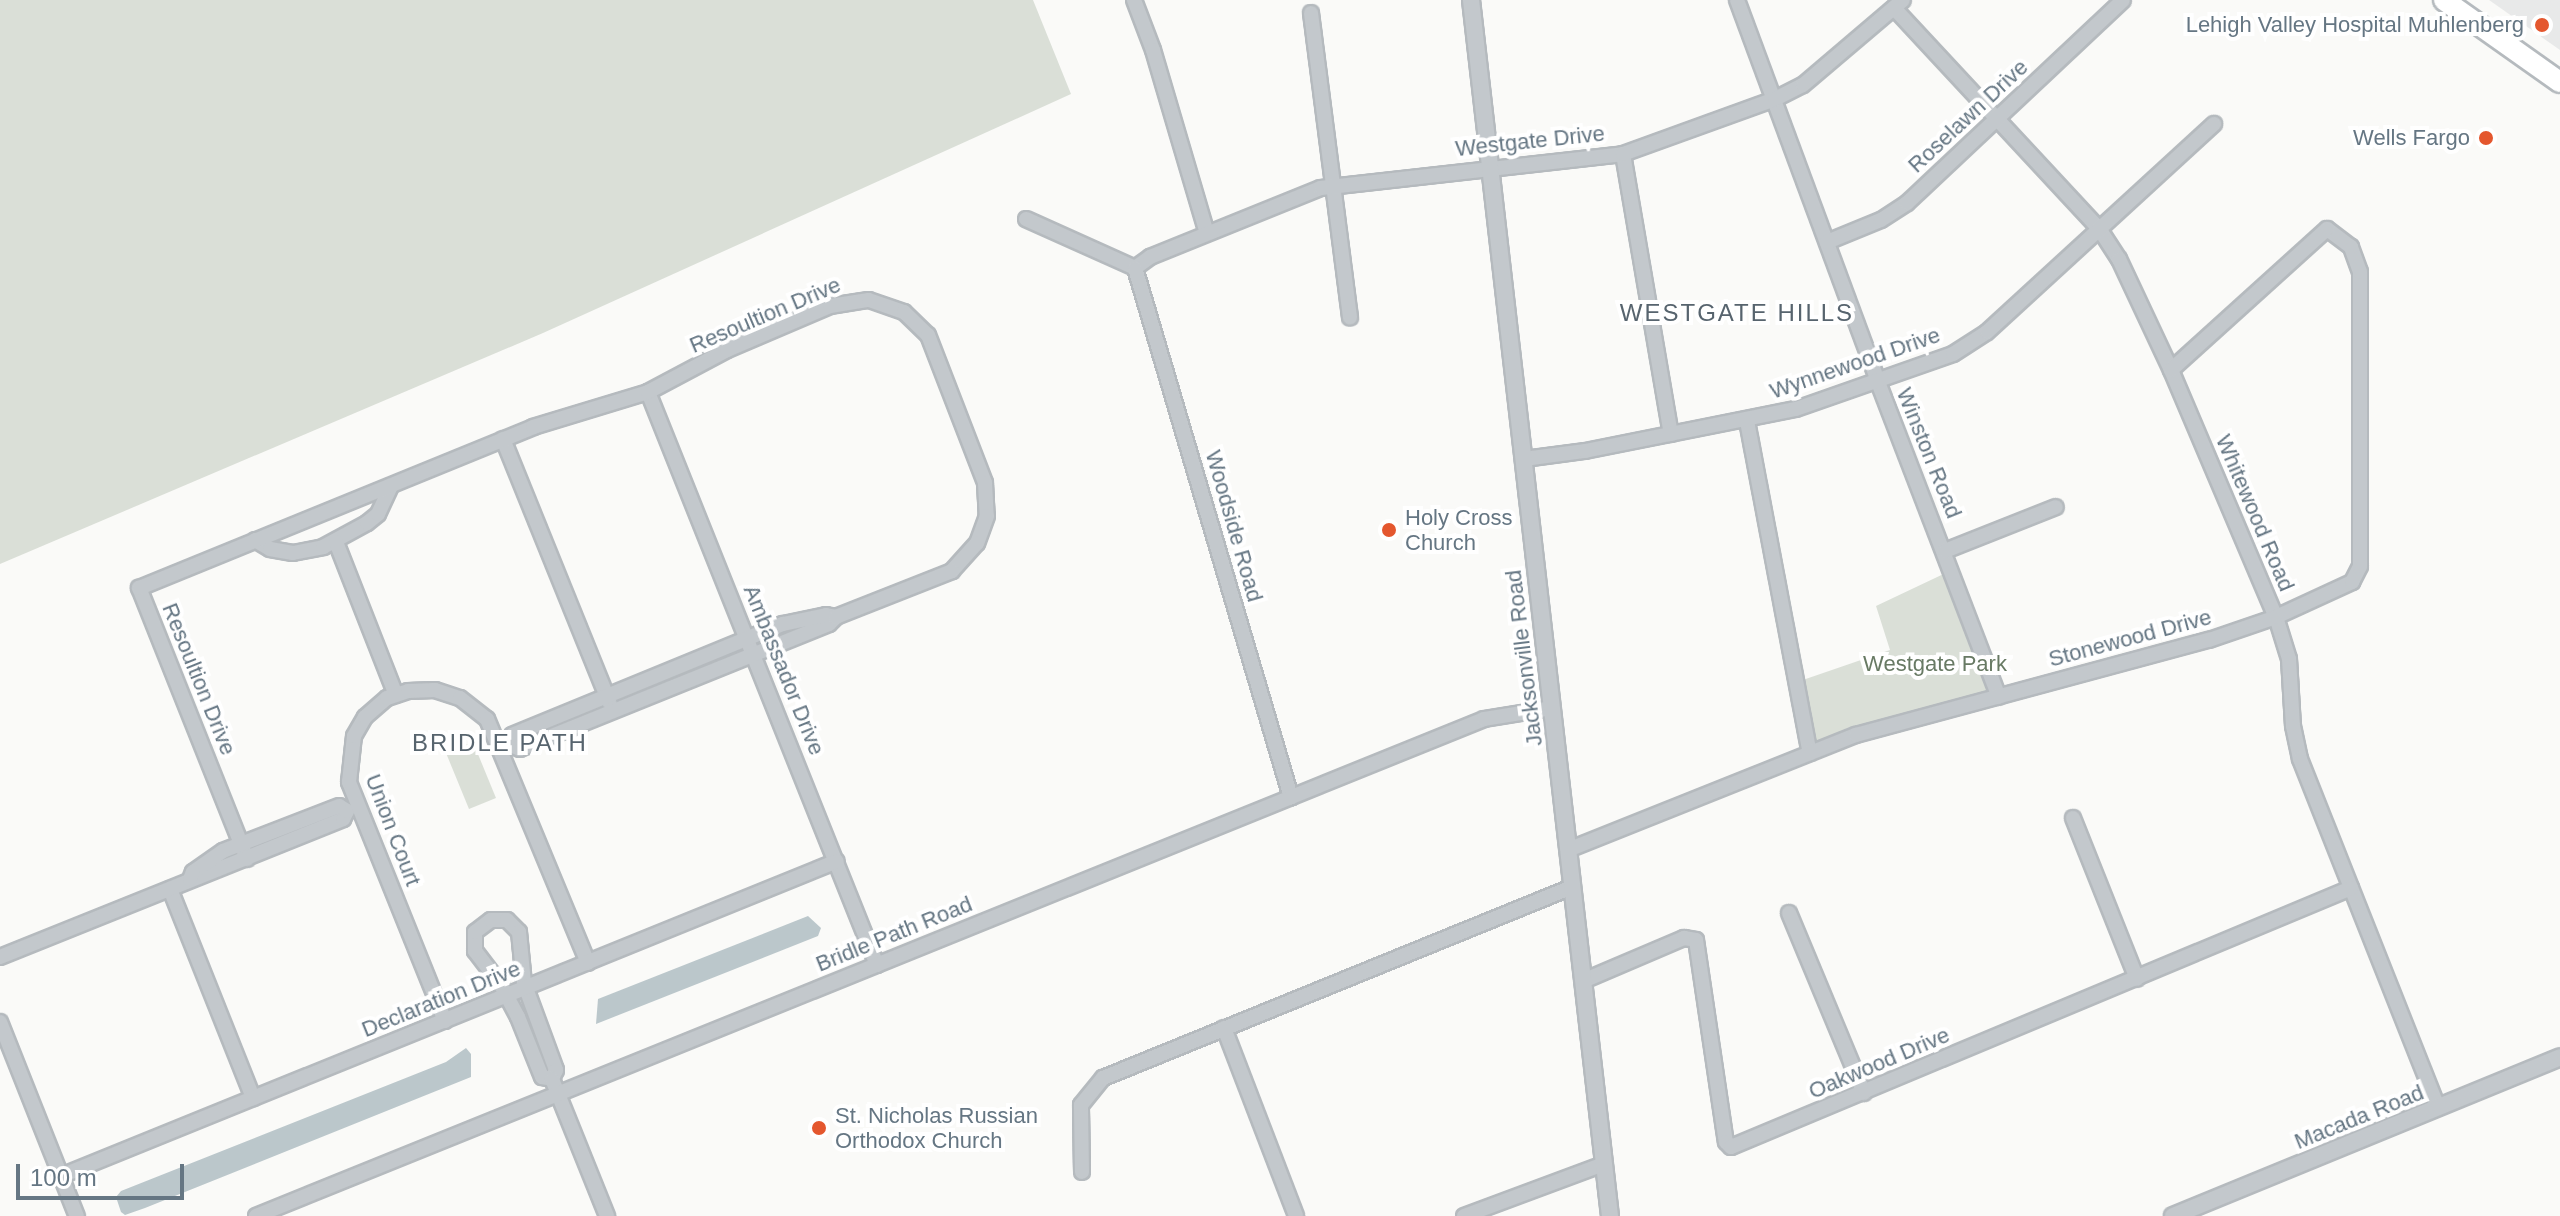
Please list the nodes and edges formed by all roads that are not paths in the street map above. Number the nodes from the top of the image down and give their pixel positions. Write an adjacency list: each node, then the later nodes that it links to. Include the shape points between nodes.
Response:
1 (1134, 0): 17 (street)
2 (1471, 0): 13 (street, Jacksonville Road)
3 (1737, 0): 9 (street, Winston Road)
4 (2123, 0): 10 (street, Roselawn Drive)
5 (2444, 0): 8 (main road)
6 (1898, 4): 9 (street, Westgate Drive, via 1818,74); 10 (street, Whitewood Road)
7 (1311, 13): 14 (street)
8 (2560, 82)
9 (1775, 99): 12 (street, Westgate Drive); 18 (street, Winston Road)
10 (1997, 120): 16 (street, Whitewood Road); 18 (street, Roselawn Drive, via 1895,211)
11 (2214, 124): 16 (street, Wynnewood Drive)
12 (1623, 154): 13 (street, Westgate Drive); 25 (street)
13 (1490, 167): 14 (street, Westgate Drive); 27 (street, Jacksonville Road)
14 (1330, 185): 17 (street, Westgate Drive); 20 (street)
15 (1026, 219): 19 (street)
16 (2100, 230): 21 (street, Whitewood Road); 22 (street, Wynnewood Drive, via 1977,340)
17 (1207, 233): 19 (street, Westgate Drive)
18 (1827, 242): 22 (street, Winston Road)
19 (1135, 268): 44 (street, Woodside Road)
20 (1350, 318)
21 (2171, 370): 34 (street, Whitewood Road); 34 (street, Stonewood Drive, via 2327,229 2351,247 2360,272 2360,566 2345,587)
22 (1878, 382): 24 (street, Wynnewood Drive); 32 (street, Winston Road)
23 (648, 392): 26 (street, Resoultion Drive); 33 (street, Resoultion Drive, via 727,350 841,303 888,304 924,330 985,483 984,529 952,571); 35 (street, Ambassador Drive)
24 (1747, 421): 25 (street, Wynnewood Drive); 43 (street)
25 (1671, 434): 27 (street, Wynnewood Drive)
26 (503, 439): 28 (street, Resoultion Drive); 38 (street)
27 (1524, 459): 40 (street, Jacksonville Road)
28 (391, 486): 30 (street, Resoultion Drive); 31 (street, via 378,514)
29 (2056, 507): 32 (street)
30 (255, 540): 31 (street, via 293,553); 47 (street, Resoultion Drive, via 139,588)
31 (336, 542): 37 (street)
32 (1945, 551): 39 (street, Winston Road)
33 (836, 617): 35 (street, Resoultion Drive, via 793,621); 36 (street, Resoultion Drive)
34 (2276, 617): 39 (street, Stonewood Drive); 53 (street, Whitewood Road, via 2289,659 2295,743)
35 (748, 639): 36 (street, Ambassador Drive); 38 (street, Resoultion Drive)
36 (754, 654): 41 (street, Resoultion Drive); 50 (street, Ambassador Drive)
37 (396, 695): 42 (street, via 426,689 460,698 487,719); 45 (street, Union Court, via 372,709 354,736 348,777)
38 (606, 697): 41 (street); 42 (street, Resoultion Drive, via 512,735)
39 (1999, 697): 43 (street, Stonewood Drive, via 1856,735)
40 (1552, 708): 44 (street, Bridle Path Road, via 1483,719); 48 (street, Jacksonville Road)
41 (612, 711): 42 (street, Resoultion Drive, via 520,749)
42 (505, 746): 57 (street)
43 (1810, 753): 48 (street, Stonewood Drive)
44 (1291, 797): 58 (street, Bridle Path Road)
45 (352, 808): 47 (street, via 339,806); 49 (street, via 343,819); 63 (street, Union Court)
46 (2073, 818): 59 (street)
47 (241, 844): 49 (street, Resoultion Drive); 51 (street, via 216,854)
48 (1568, 850): 52 (street, Jacksonville Road)
49 (247, 859): 51 (street)
50 (837, 861): 57 (street, Declaration Drive); 58 (street, Ambassador Drive)
51 (190, 879): 54 (street)
52 (1572, 887): 60 (street, Jacksonville Road); 65 (street)
53 (2351, 888): 59 (street, Oakwood Drive); 71 (street, Whitewood Road)
54 (170, 889): 56 (street); 70 (street)
55 (1789, 913): 68 (street)
56 (0, 957)
57 (588, 963): 61 (street, Declaration Drive)
58 (877, 965): 69 (street, Bridle Path Road)
59 (2137, 979): 68 (street, Oakwood Drive)
60 (1583, 981): 68 (street, Oakwood Drive, via 1684,938 1696,940 1726,1142 1731,1147); 72 (street, Jacksonville Road)
61 (526, 988): 62 (street, Declaration Drive); 62 (street, via 519,932 507,920 491,920 477,928 474,946); 67 (street, via 556,1070)
62 (507, 996): 63 (street, Declaration Drive); 67 (street, via 542,1077)
63 (445, 1021): 70 (street, Declaration Drive)
64 (0, 1022): 74 (street)
65 (1224, 1028): 73 (street, via 1103,1078 1089,1091 1081,1105); 78 (street)
66 (2560, 1057): 71 (street, Macada Road)
67 (552, 1079): 69 (street)
68 (1864, 1093)
69 (558, 1094): 76 (street, Bridle Path Road); 77 (street)
70 (253, 1098): 74 (street, Declaration Drive)
71 (2438, 1108): 81 (street, Macada Road)
72 (1604, 1164): 79 (street); 80 (street, Jacksonville Road)
73 (1082, 1172)
74 (61, 1176): 75 (street)
75 (77, 1216)
76 (256, 1216)
77 (607, 1216)
78 (1296, 1216)
79 (1464, 1216)
80 (1610, 1216)
81 (2173, 1216)

